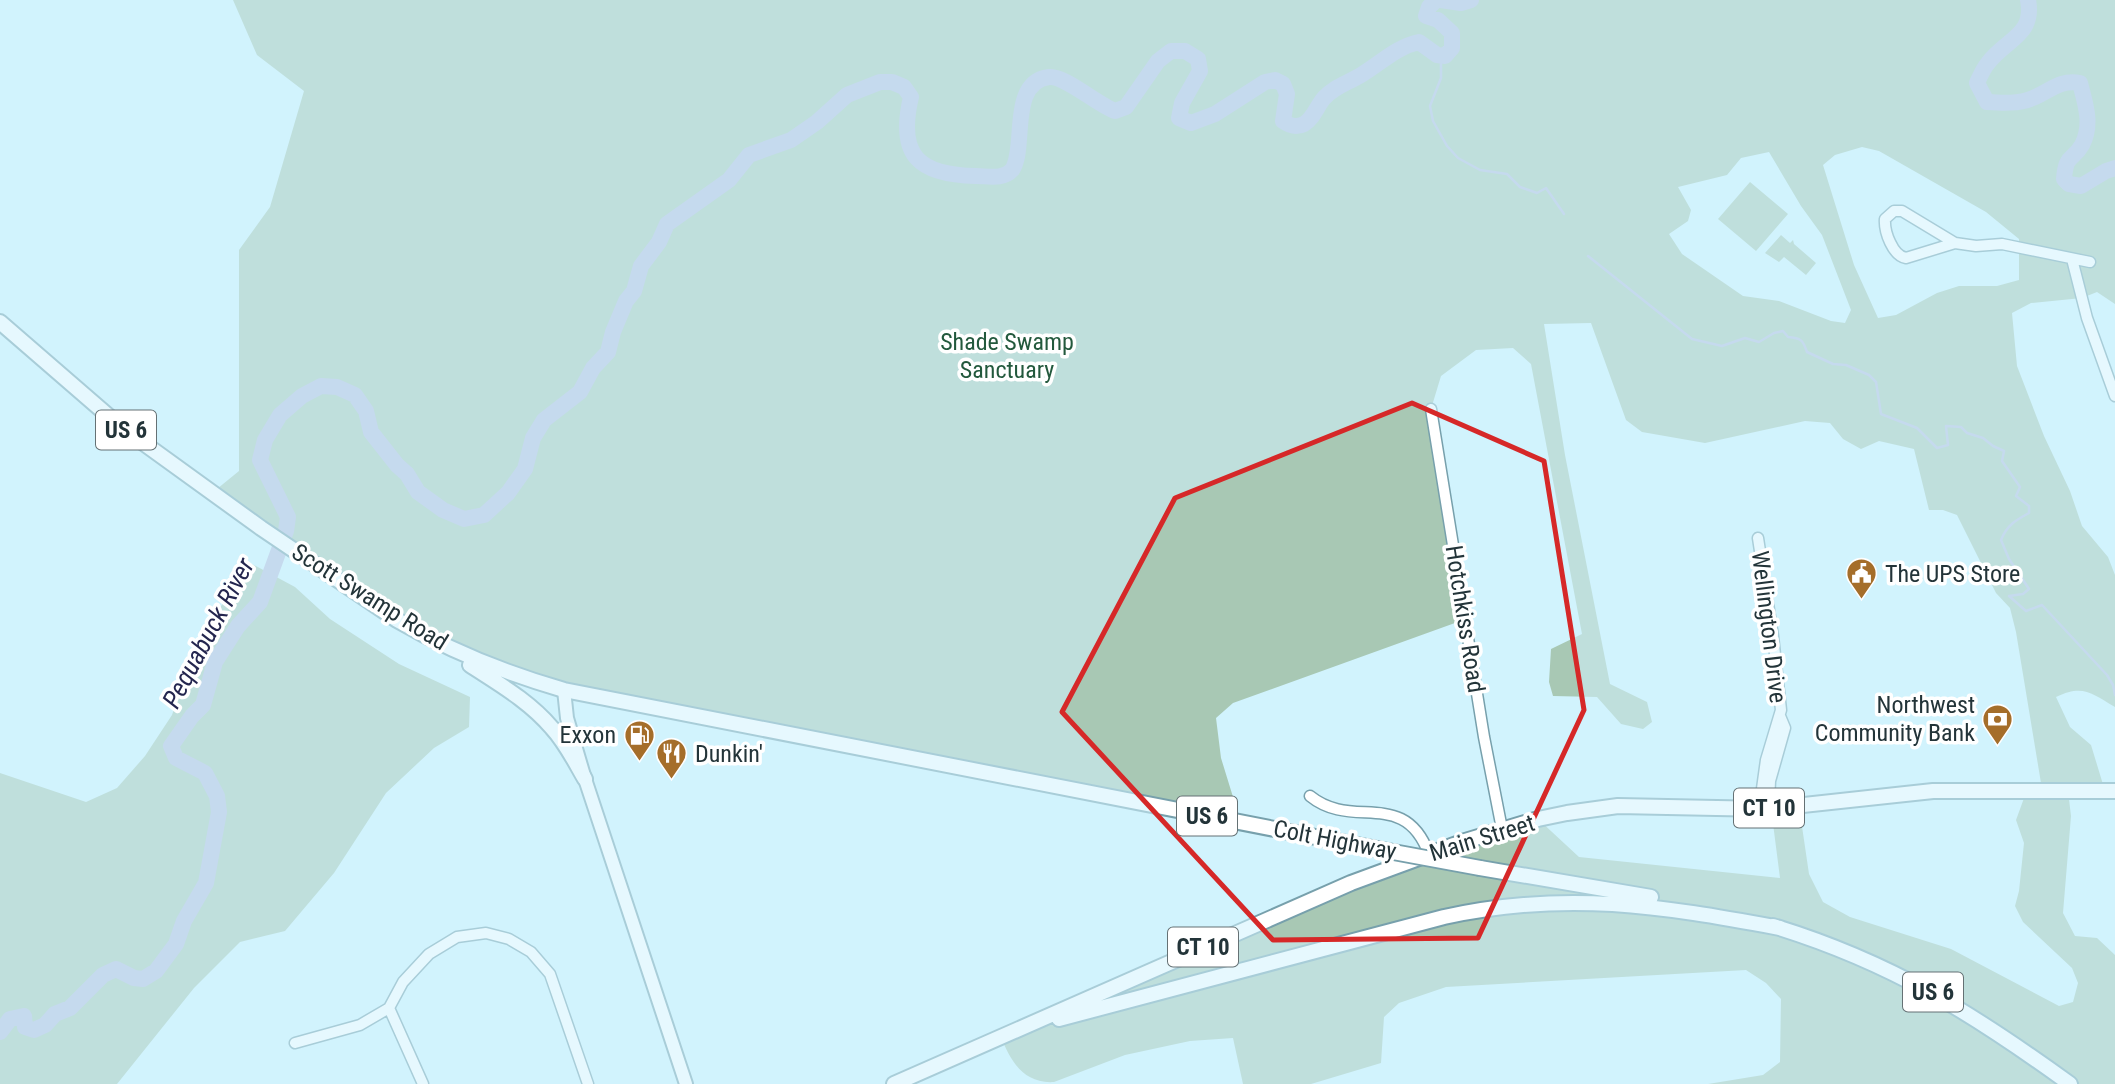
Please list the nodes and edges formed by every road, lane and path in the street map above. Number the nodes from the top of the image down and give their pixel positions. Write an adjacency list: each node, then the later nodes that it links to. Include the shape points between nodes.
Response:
1 (1955, 243): 1 (street, via 1901,257 1884,226 1885,219 1902,211); 2 (street, via 2002,244)
2 (2072, 259): 3 (street); 5 (street)
3 (2090, 262)
4 (0, 322): 8 (highway, Scott Swamp Road / US 6, via 120,426 297,553)
5 (2115, 396)
6 (1431, 409): 14 (street, Hotchkiss Road)
7 (1758, 538): 13 (street, Wellington Drive, via 1780,716 1766,760 1761,796)
8 (427, 638): 9 (highway, Scott Swamp Road / US 6); 10 (highway, via 530,706 554,729)
9 (564, 690): 10 (main road, via 567,718); 16 (highway, Colt Highway / US 6, bridge, via 1377,849 1699,906)
10 (585, 779): 22 (main road)
11 (2115, 791): 13 (highway, Main Street / CT 10, via 1933,790)
12 (1310, 796): 15 (street, via 1335,809 1408,821 1423,838)
13 (1766, 809): 14 (highway, Main Street / CT 10, via 1618,806)
14 (1502, 829): 15 (highway, Main Street / CT 10)
15 (1429, 854): 18 (highway, Main Street / CT 10, via 1304,902)
16 (1780, 928): 18 (highway, via 1606,902 1491,907); 24 (highway, Colt Highway / US 6, via 1840,948 1927,988)
17 (389, 1008): 19 (street, via 360,1025); 20 (street); 21 (street, via 403,982 429,954 457,937 485,933 509,939 531,952 550,974)
18 (1001, 1037): 23 (highway, Main Street / CT 10)
19 (295, 1043)
20 (423, 1084)
21 (587, 1084)
22 (686, 1084)
23 (894, 1084)
24 (2070, 1084)

